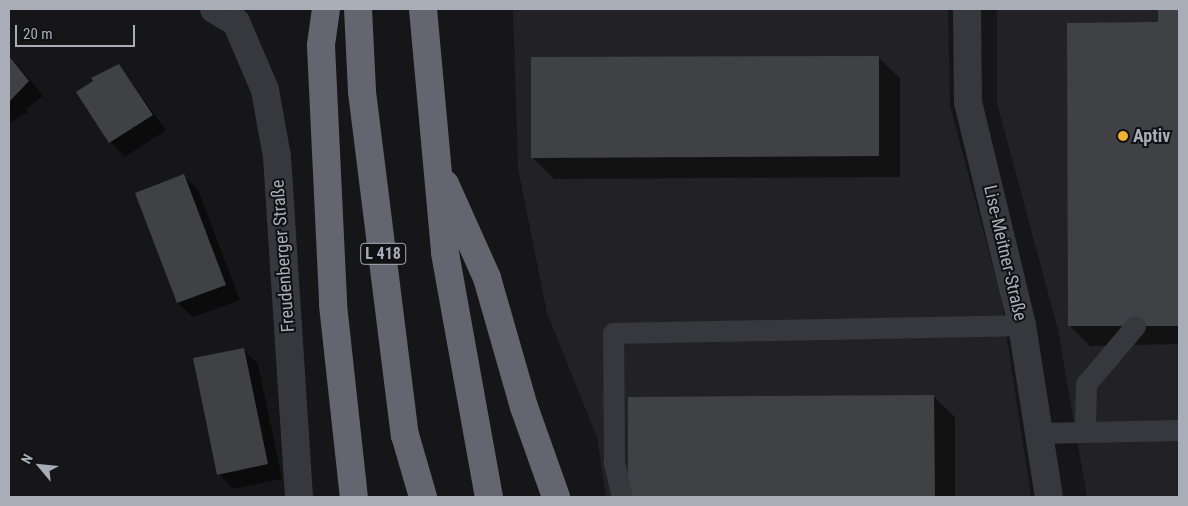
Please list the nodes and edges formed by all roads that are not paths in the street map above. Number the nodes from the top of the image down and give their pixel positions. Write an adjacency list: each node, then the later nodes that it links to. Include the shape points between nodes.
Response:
1 (326, 9): 13 (highway, via 321,46 333,305)
2 (358, 9): 14 (highway, L 418, via 362,92 405,435)
3 (423, 9): 6 (highway)
4 (967, 9): 7 (street, Lise-Meitner-Straße, via 968,102)
5 (225, 16): 12 (street, Freudenberger Straße, via 265,90 277,157)
6 (435, 162): 15 (highway, via 464,376); 16 (highway, via 487,278 524,407)
7 (1022, 325): 11 (street, Lise-Meitner-Straße); 17 (lane, via 612,333 614,461)
8 (1136, 326): 9 (lane, via 1086,384)
9 (1086, 430): 10 (lane); 11 (lane)
10 (1179, 430)
11 (1039, 433): 18 (street, Lise-Meitner-Straße)
12 (299, 497)
13 (354, 497)
14 (423, 497)
15 (489, 497)
16 (556, 497)
17 (622, 497)
18 (1049, 497)

